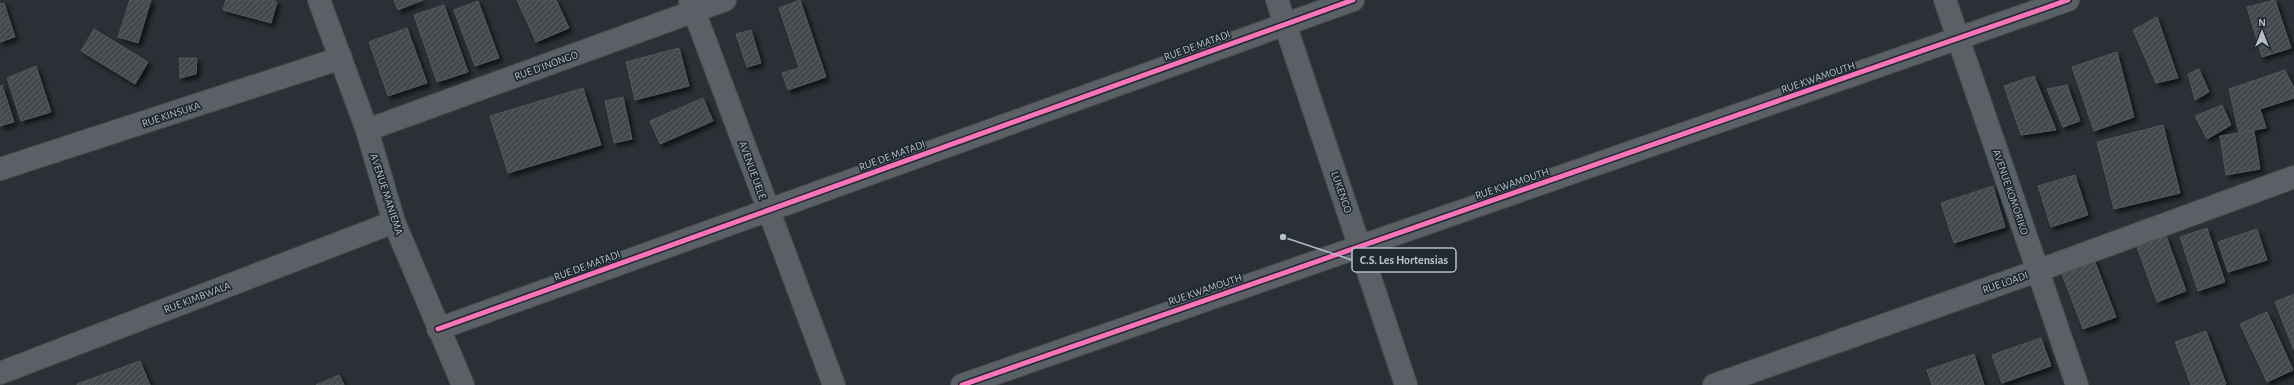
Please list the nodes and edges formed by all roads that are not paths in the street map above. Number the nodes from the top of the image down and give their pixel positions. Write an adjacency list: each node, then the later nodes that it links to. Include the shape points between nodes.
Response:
1 (319, 0): 10 (street, AVENUE MANIEMA)
2 (725, 0): 7 (street, RUE D'INONGO)
3 (1277, 0): 8 (street, LUKENGO)
4 (1353, 0): 8 (street, RUE DE MATADI)
5 (1946, 0): 9 (street, AVENUE KOMORIKO)
6 (2068, 0): 9 (street, RUE KWAMOUTH)
7 (692, 5): 11 (street, RUE D'INONGO); 14 (street, AVENUE UELE)
8 (1285, 23): 14 (street, RUE DE MATADI); 16 (street, LUKENGO)
9 (1960, 38): 16 (street, RUE KWAMOUTH); 17 (street, AVENUE KOMORIKO)
10 (341, 58): 11 (street, AVENUE MANIEMA); 12 (street, RUE KINSUKA)
11 (367, 130): 15 (street, AVENUE MANIEMA)
12 (0, 169)
13 (2294, 177): 17 (street, RUE LOADI)
14 (768, 211): 18 (street, RUE DE MATADI); 21 (street, AVENUE UELE)
15 (394, 222): 18 (street, AVENUE MANIEMA); 19 (street, RUE KIMBWALA)
16 (1360, 246): 22 (street, RUE KWAMOUTH); 23 (street, LUKENGO)
17 (2037, 271): 24 (street, RUE LOADI); 25 (street, AVENUE KOMORIKO)
18 (438, 329): 20 (street, AVENUE MANIEMA)
19 (0, 373)
20 (462, 385)
21 (834, 385)
22 (962, 385)
23 (1406, 385)
24 (1714, 385)
25 (2076, 385)

